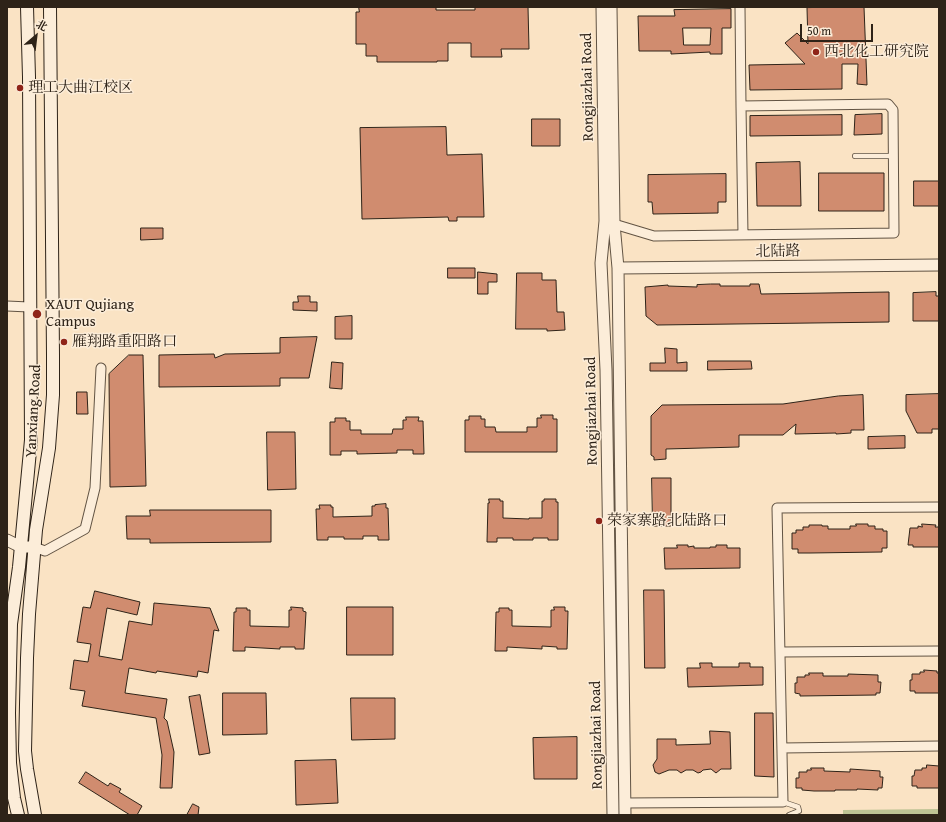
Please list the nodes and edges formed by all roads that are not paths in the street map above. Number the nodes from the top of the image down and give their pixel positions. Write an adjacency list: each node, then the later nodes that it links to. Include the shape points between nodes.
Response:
1 (27, 7): 14 (main road, Yanxiang Road)
2 (50, 7): 19 (main road, Yanxiang Road, via 53,395 50,448)
3 (602, 7): 28 (street, Rongjiazhai Road, via 605,221 601,263 606,370)
4 (611, 7): 9 (street, Rongjiazhai Road)
5 (740, 7): 6 (street)
6 (741, 106): 8 (street, via 888,104 893,110); 10 (street)
7 (854, 156): 8 (lane)
8 (893, 156): 10 (street, via 894,233)
9 (614, 224): 10 (street, via 654,236); 12 (street, Rongjiazhai Road)
10 (743, 235)
11 (939, 265): 12 (street, 北陆路)
12 (618, 268): 25 (street, Rongjiazhai Road)
13 (7, 306): 14 (street)
14 (29, 307): 18 (main road, Yanxiang Road, via 31,440)
15 (101, 368): 19 (street, via 94,488 85,528 45,551)
16 (939, 507): 21 (street, via 777,508)
17 (7, 540): 18 (street)
18 (21, 547): 19 (street); 26 (main road, Yanxiang Road, via 11,624 8,737)
19 (34, 547): 27 (main road, Yanxiang Road, via 28,630 25,736 27,769)
20 (939, 651): 21 (street)
21 (780, 652): 23 (street)
22 (939, 746): 23 (street)
23 (782, 748): 24 (street)
24 (783, 802): 25 (street); 30 (lane, via 798,807 799,811)
25 (625, 803): 29 (street, Rongjiazhai Road)
26 (18, 815)
27 (35, 815)
28 (613, 815)
29 (625, 815)
30 (789, 815)

